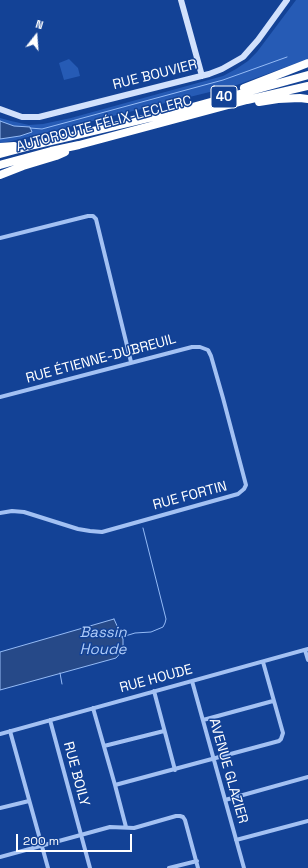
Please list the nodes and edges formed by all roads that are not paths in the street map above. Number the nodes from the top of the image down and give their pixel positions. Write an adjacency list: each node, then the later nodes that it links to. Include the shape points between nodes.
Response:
1 (181, 0): 5 (street)
2 (287, 0): 5 (street, RUE BOUVIER, via 243,57 222,69)
3 (308, 63): 10 (highway, via 250,86)
4 (308, 75): 10 (highway, AUTOROUTE FÉLIX-LECLERC / 40)
5 (202, 76): 9 (street, RUE BOUVIER, via 39,117 22,117)
6 (308, 86): 8 (highway, AUTOROUTE FÉLIX-LECLERC / 40)
7 (308, 99): 8 (highway, via 278,99 255,103)
8 (247, 100): 12 (highway, AUTOROUTE FÉLIX-LECLERC / 40)
9 (0, 109)
10 (140, 119): 11 (highway, AUTOROUTE FÉLIX-LECLERC / 40)
11 (34, 144): 13 (highway); 14 (highway, AUTOROUTE FÉLIX-LECLERC / 40)
12 (79, 145): 15 (highway, AUTOROUTE FÉLIX-LECLERC / 40); 16 (highway, via 56,156)
13 (0, 147)
14 (0, 154)
15 (0, 165)
16 (0, 175)
17 (0, 238): 19 (street, via 93,216 96,219)
18 (208, 350): 19 (street, RUE ÉTIENNE-DUBREUIL, via 192,347); 21 (street, RUE FORTIN, via 246,485 238,494 102,532 78,529 24,512)
19 (131, 362): 20 (street, RUE ÉTIENNE-DUBREUIL)
20 (0, 398)
21 (0, 513)
22 (307, 650): 23 (street); 24 (street, RUE HOUDE)
23 (308, 660)
24 (263, 662): 25 (street, RUE HOUDE); 27 (street)
25 (192, 681): 26 (street, RUE HOUDE); 30 (street, AVENUE GLAZIER)
26 (154, 691): 28 (street, RUE HOUDE); 32 (street)
27 (273, 701): 30 (street); 35 (street, via 283,734 279,741)
28 (93, 708): 29 (street, RUE HOUDE); 34 (street)
29 (50, 720): 31 (street, RUE HOUDE); 44 (street, RUE BOILY)
30 (203, 720): 35 (street, AVENUE GLAZIER)
31 (10, 731): 33 (street, RUE HOUDE); 40 (street)
32 (164, 731): 34 (street); 36 (street)
33 (0, 734)
34 (104, 746): 38 (street)
35 (213, 759): 36 (street); 39 (street, AVENUE GLAZIER)
36 (175, 770): 38 (street)
37 (308, 777): 39 (street)
38 (115, 785): 43 (street)
39 (225, 800): 45 (street, AVENUE GLAZIER)
40 (29, 801): 41 (street); 46 (street)
41 (0, 808)
42 (308, 821): 45 (street)
43 (126, 827): 44 (street, via 110,827); 48 (street, via 134,828 176,816 183,817)
44 (80, 835): 46 (street); 50 (street, RUE BOILY)
45 (236, 840): 53 (street, AVENUE GLAZIER)
46 (42, 846): 47 (street); 49 (street)
47 (0, 857)
48 (197, 861): 51 (street); 52 (street)
49 (48, 868)
50 (90, 868)
51 (169, 868)
52 (198, 868)
53 (244, 868)

